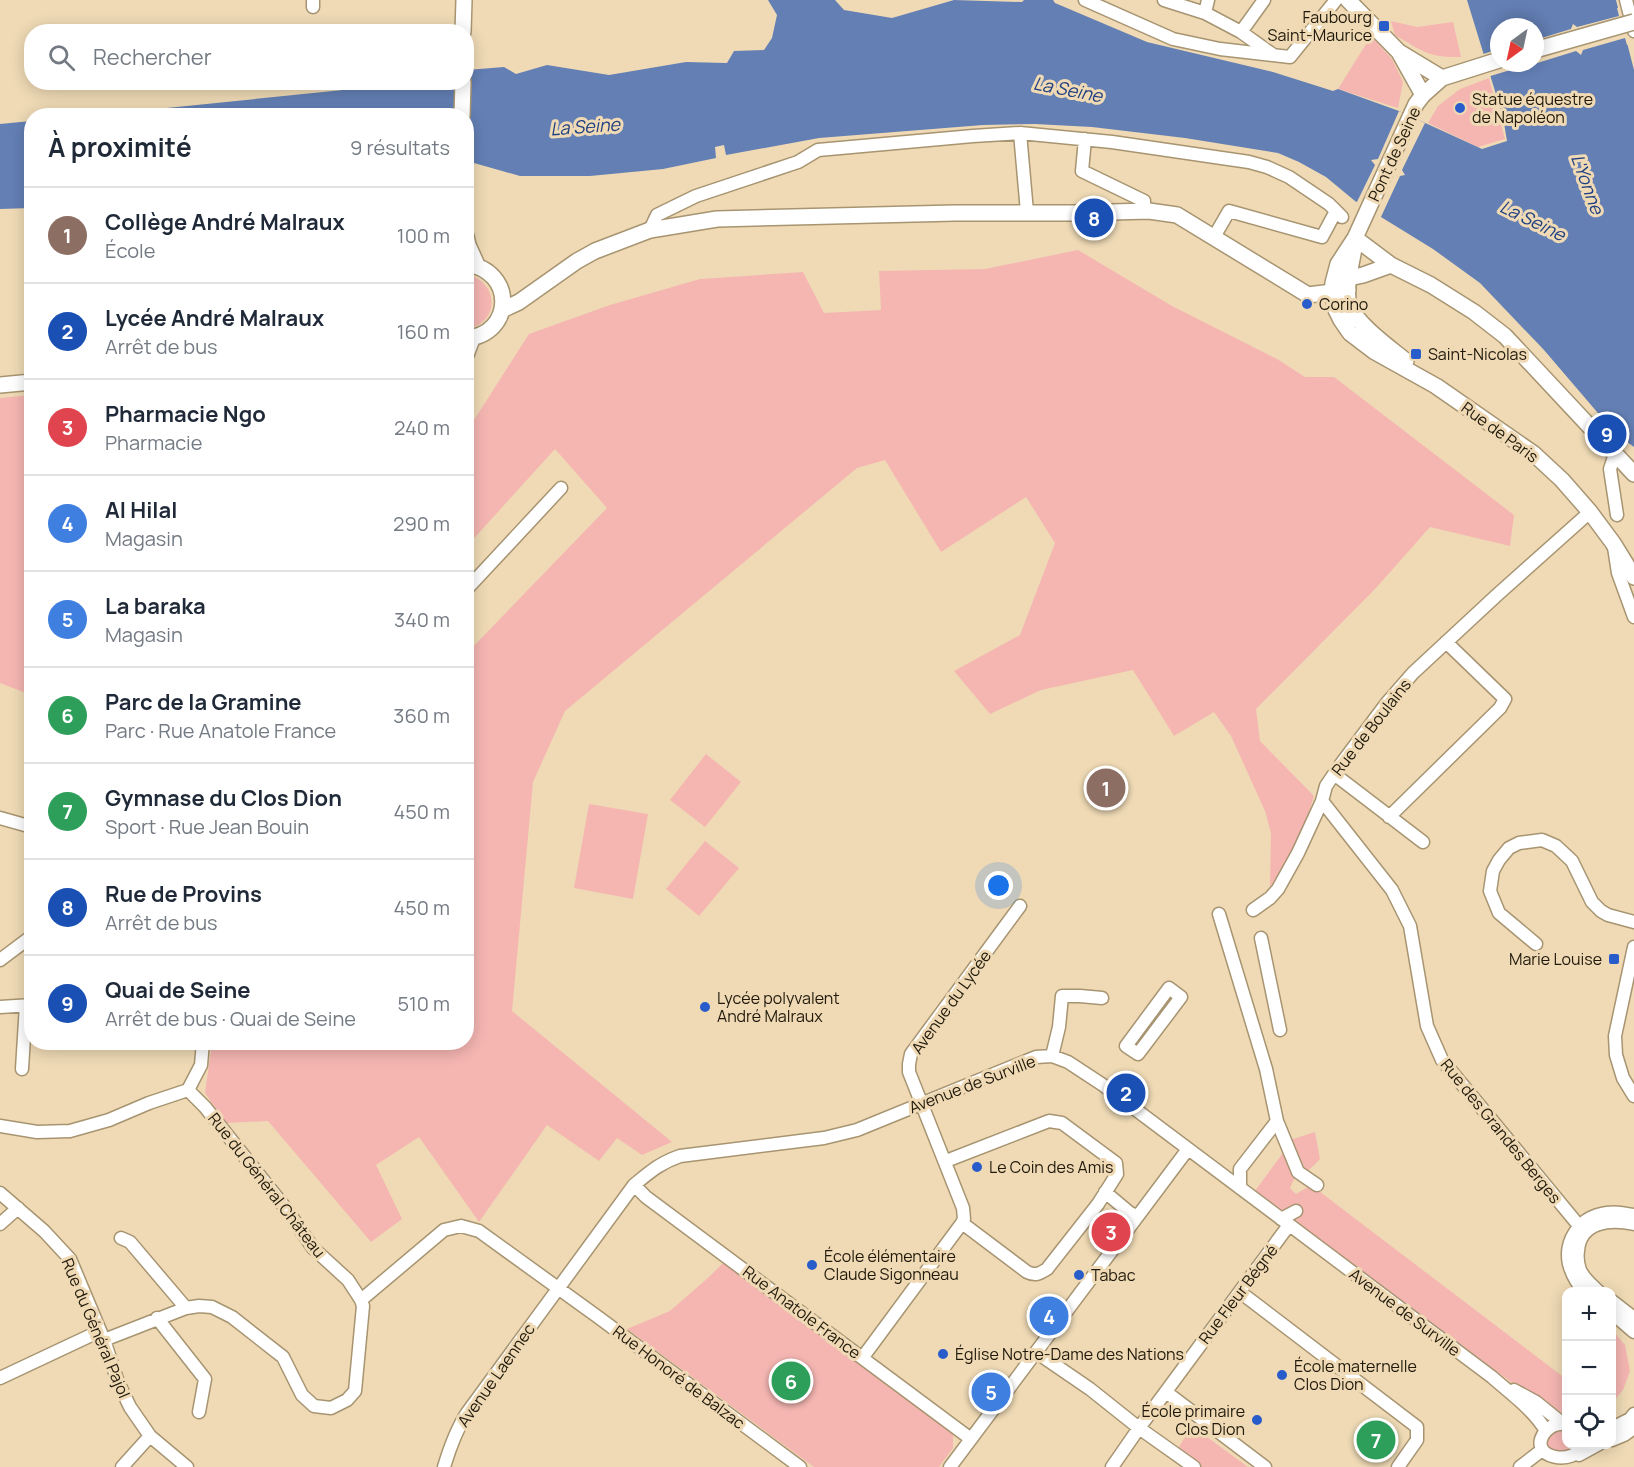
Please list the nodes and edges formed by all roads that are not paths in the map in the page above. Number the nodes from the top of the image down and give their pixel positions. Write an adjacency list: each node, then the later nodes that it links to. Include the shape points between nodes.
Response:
1 (464, 0): 11 (main road)
2 (1085, 0): 16 (street, via 1173,39)
3 (1164, 0): 9 (street)
4 (1208, 0): 9 (street)
5 (1263, 0): 13 (street)
6 (1336, 0): 16 (street, via 1290,57)
7 (1348, 0): 15 (main road)
8 (1626, 0): 12 (street)
9 (1205, 13): 13 (street)
10 (1634, 21): 14 (main road, bridge)
11 (463, 24)
12 (1634, 31)
13 (1241, 32): 16 (street)
14 (1544, 47)
15 (1400, 52): 18 (main road); 20 (main road)
16 (1274, 56)
17 (1490, 63): 18 (main road)
18 (1442, 78): 20 (main road, Pont de Seine)
19 (463, 90): 21 (main road)
20 (1423, 96): 28 (main road, Pont de Seine)
21 (462, 108)
22 (1020, 133): 23 (street); 25 (street); 26 (street, via 818,150 798,162 696,196 657,215)
23 (1085, 139): 24 (street, via 1082,171 1144,201); 27 (street, via 1268,167 1289,177 1339,214 1322,237 1229,211)
24 (1143, 211): 25 (main road); 27 (main road, via 1176,215)
25 (1028, 212): 26 (main road, via 717,219)
26 (650, 230): 33 (main road, via 595,251)
27 (1214, 237): 34 (main road, via 1308,296)
28 (1352, 247): 30 (main road); 31 (main road, Rue de Paris); 34 (main road, via 1338,264)
29 (474, 266): 32 (main road, via 487,270)
30 (1386, 266): 31 (main road); 40 (main road, via 1431,285 1505,336)
31 (1348, 284): 34 (main road); 39 (main road, Rue de Paris, via 1349,304 1359,321)
32 (500, 285): 33 (main road, via 517,291); 35 (main road)
33 (538, 288): 35 (main road)
34 (1332, 292): 39 (main road, Rue de Paris, via 1336,309 1350,333)
35 (502, 310): 36 (main road, via 492,328)
36 (474, 337)
37 (24, 383): 38 (main road)
38 (0, 385)
39 (1436, 386): 43 (main road, Rue de Paris, via 1534,454)
40 (1615, 454): 41 (main road); 44 (street, via 1610,469)
41 (1634, 474)
42 (561, 488): 47 (street)
43 (1590, 512): 45 (main road, Rue de Paris); 49 (street, Rue de Boulains)
44 (1617, 515)
45 (1613, 543): 46 (main road, Rue de Paris); 48 (street, via 1618,573)
46 (1634, 577)
47 (474, 581)
48 (1634, 617)
49 (1446, 642): 50 (street, Rue de Boulains, via 1396,693); 52 (street, via 1504,699 1500,708)
50 (1334, 774): 51 (street, Rue de Boulains); 52 (street)
51 (1322, 801): 57 (street, Rue de Boulains, via 1278,890); 94 (street, Rue des Grandes Berges, via 1392,890 1410,926 1427,1026 1442,1060)
52 (1389, 817): 55 (street)
53 (0, 818): 54 (street)
54 (24, 825)
55 (1423, 842)
56 (1020, 906): 76 (street, Avenue du Lycée, via 911,1054 909,1072)
57 (1253, 910)
58 (1219, 914): 77 (street, via 1266,1069)
59 (1634, 922): 62 (street, via 1601,911 1592,902 1572,861 1556,846 1542,840 1519,843 1499,860 1490,891 1499,913)
60 (1261, 938): 69 (street)
61 (24, 942): 64 (street)
62 (1536, 944)
63 (1634, 946): 75 (street, via 1615,1036 1623,1078)
64 (0, 960)
65 (1169, 988): 65 (street, via 1126,1046 1138,1054 1180,997)
66 (1102, 998): 72 (street, via 1062,996)
67 (24, 1005): 68 (street)
68 (0, 1007)
69 (1280, 1030)
70 (24, 1050): 73 (street)
71 (202, 1050): 74 (street, via 201,1065)
72 (1052, 1056): 76 (street, Avenue de Surville, via 1036,1057); 79 (street, Avenue de Surville, via 1098,1082)
73 (22, 1069)
74 (188, 1090): 78 (street, via 70,1131 37,1132); 100 (street, Rue du Général Château, via 287,1210 313,1248 348,1280)
75 (1634, 1096)
76 (922, 1104): 80 (street, Avenue du Lycée); 81 (street, Avenue de Surville, via 857,1130 824,1138 680,1156 663,1162)
77 (1277, 1120): 82 (street, via 1298,1172); 83 (street, via 1240,1169)
78 (0, 1126)
79 (1188, 1149): 83 (street, Avenue de Surville); 89 (street)
80 (946, 1161): 84 (street, via 1049,1121 1062,1123 1116,1163 1117,1174); 91 (street, Avenue du Lycée, via 963,1208)
81 (634, 1185): 98 (street, Avenue de Surville); 109 (street, Rue Anatole France)
82 (1317, 1185)
83 (1240, 1188): 90 (street, Avenue de Surville)
84 (1105, 1192): 89 (street); 91 (street, via 1047,1269 1039,1274 1027,1272)
85 (0, 1193): 86 (street, Rue du Général Pajol)
86 (18, 1208): 92 (street); 107 (street, Rue du Général Pajol, via 70,1259)
87 (1296, 1210): 90 (street)
88 (1634, 1215): 94 (street, via 1601,1214 1590,1218)
89 (1137, 1216): 108 (street)
90 (1285, 1222): 99 (street, Rue Fleur Bégné); 110 (street, Avenue de Surville)
91 (962, 1223): 109 (street)
92 (0, 1224)
93 (1634, 1224): 94 (street, via 1603,1222)
94 (1582, 1230): 96 (street, via 1572,1235 1568,1259); 97 (street, via 1577,1258 1580,1270)
95 (121, 1238): 102 (street, via 130,1242)
96 (1580, 1287)
97 (1594, 1287)
98 (558, 1289): 100 (street, via 479,1231 461,1226 444,1230); 129 (street, Avenue Laennec, via 458,1426); 130 (street, Rue Honoré de Balzac)
99 (1240, 1292): 112 (street, Rue Fleur Bégné); 135 (street, via 1417,1427 1417,1440)
100 (361, 1300): 102 (street, via 354,1391 347,1401 331,1408 314,1406 302,1395 283,1357 232,1317 212,1307)
101 (1616, 1305): 105 (street)
102 (186, 1308): 104 (street)
103 (1616, 1317): 106 (street)
104 (157, 1318): 107 (street); 113 (street, via 205,1379)
105 (1634, 1318)
106 (1634, 1332)
107 (102, 1335): 111 (street); 121 (street, Rue du Général Pajol, via 118,1382)
108 (1036, 1352): 118 (street); 123 (street)
109 (863, 1358): 123 (street, Rue Anatole France)
110 (1492, 1377): 115 (street, Avenue de Surville); 120 (street, Avenue de Surville, via 1540,1420)
111 (0, 1378)
112 (1166, 1392): 118 (street, Rue Fleur Bégné); 134 (street)
113 (199, 1412)
114 (1634, 1414): 117 (street)
115 (1562, 1422)
116 (1562, 1424): 120 (street, Avenue de Surville)
117 (1616, 1426)
118 (1139, 1428): 132 (street, Rue Fleur Bégné); 133 (street)
119 (1634, 1428): 122 (street)
120 (1546, 1431): 124 (street)
121 (150, 1436): 127 (street); 128 (street, Rue du Général Pajol)
122 (1616, 1438)
123 (971, 1439): 131 (street)
124 (1542, 1450): 126 (street); 136 (street)
125 (1581, 1450): 126 (street, via 1569,1463)
126 (1551, 1465)
127 (122, 1467)
128 (187, 1467)
129 (444, 1467)
130 (800, 1467)
131 (950, 1467)
132 (1112, 1467)
133 (1194, 1467)
134 (1265, 1467)
135 (1398, 1467)
136 (1520, 1467)

